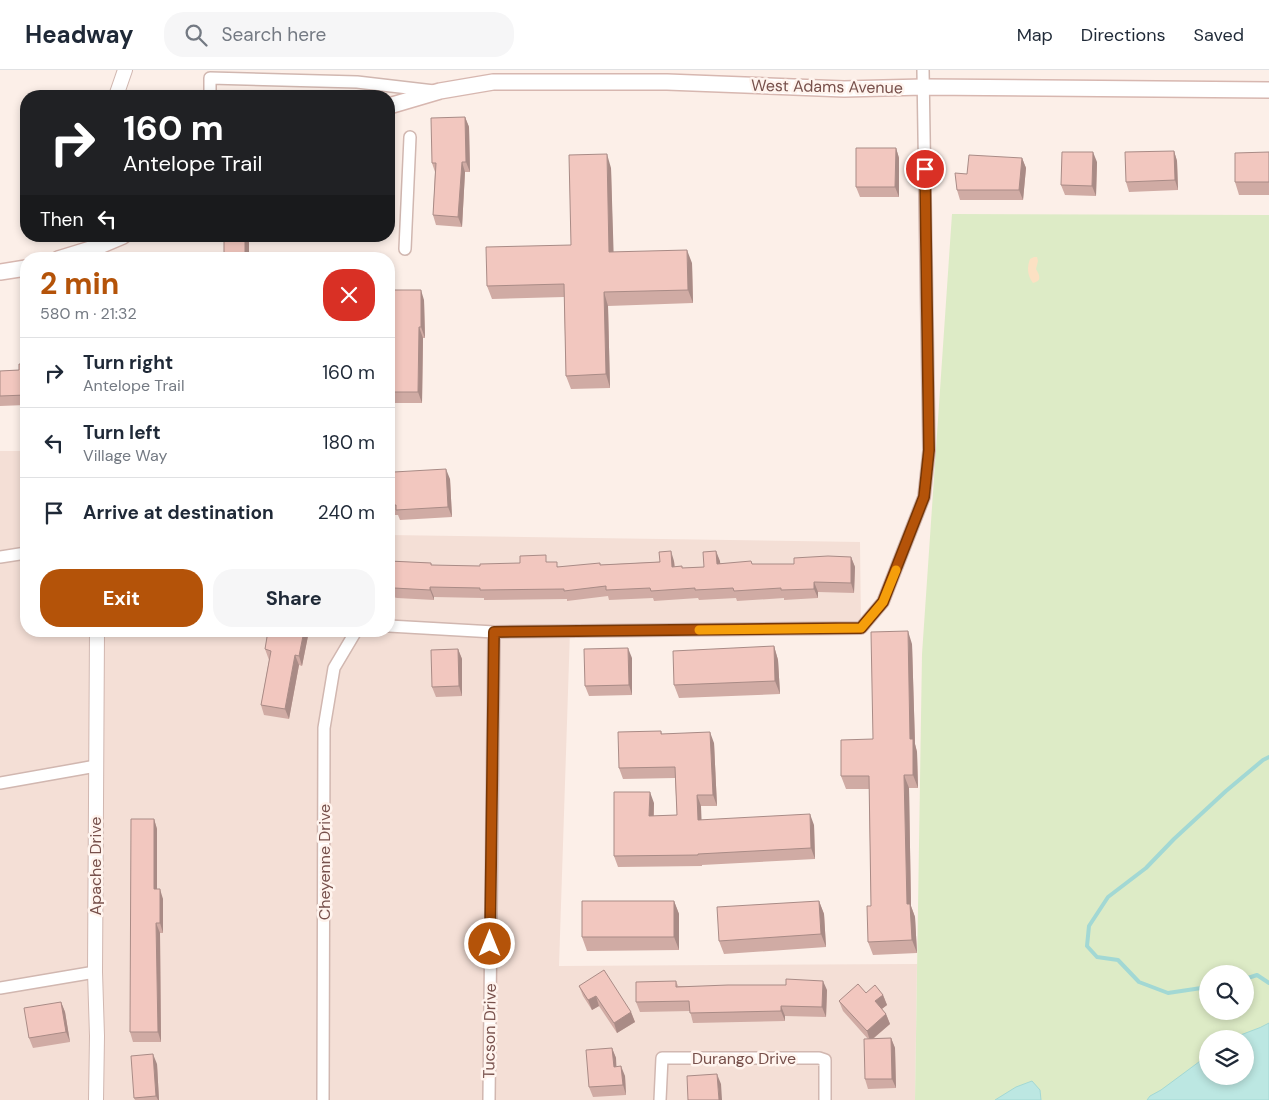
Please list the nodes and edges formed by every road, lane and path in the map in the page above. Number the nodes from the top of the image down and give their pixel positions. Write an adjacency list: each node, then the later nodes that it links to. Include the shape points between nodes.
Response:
1 (125, 70): 4 (street)
2 (923, 70): 3 (street)
3 (923, 87): 6 (main road, West Adams Avenue); 7 (main road, West Adams Avenue, via 844,89 668,82 493,82); 19 (street, via 929,450 924,497 883,602 861,628)
4 (118, 90)
5 (210, 90): 7 (street, via 210,78 358,82)
6 (1269, 90)
7 (440, 91): 8 (main road, West Adams Avenue)
8 (395, 104)
9 (410, 137): 12 (street)
10 (109, 242): 11 (main road)
11 (97, 247): 13 (main road)
12 (404, 249)
13 (81, 252)
14 (20, 269): 15 (main road)
15 (0, 272)
16 (20, 554): 17 (street)
17 (0, 557)
18 (395, 626): 19 (street)
19 (494, 632): 28 (street, Tucson Drive)
20 (97, 637): 22 (street, Apache Drive)
21 (352, 637): 27 (street, Cheyenne Drive, via 334,668 324,728)
22 (96, 766): 23 (street); 24 (street, Apache Drive)
23 (0, 783)
24 (95, 972): 25 (street); 26 (street, Apache Drive)
25 (0, 988)
26 (96, 1100)
27 (323, 1100)
28 (489, 1100)
29 (660, 1100): 30 (street, Durango Drive, via 662,1058 819,1058 825,1060)
30 (825, 1100)

